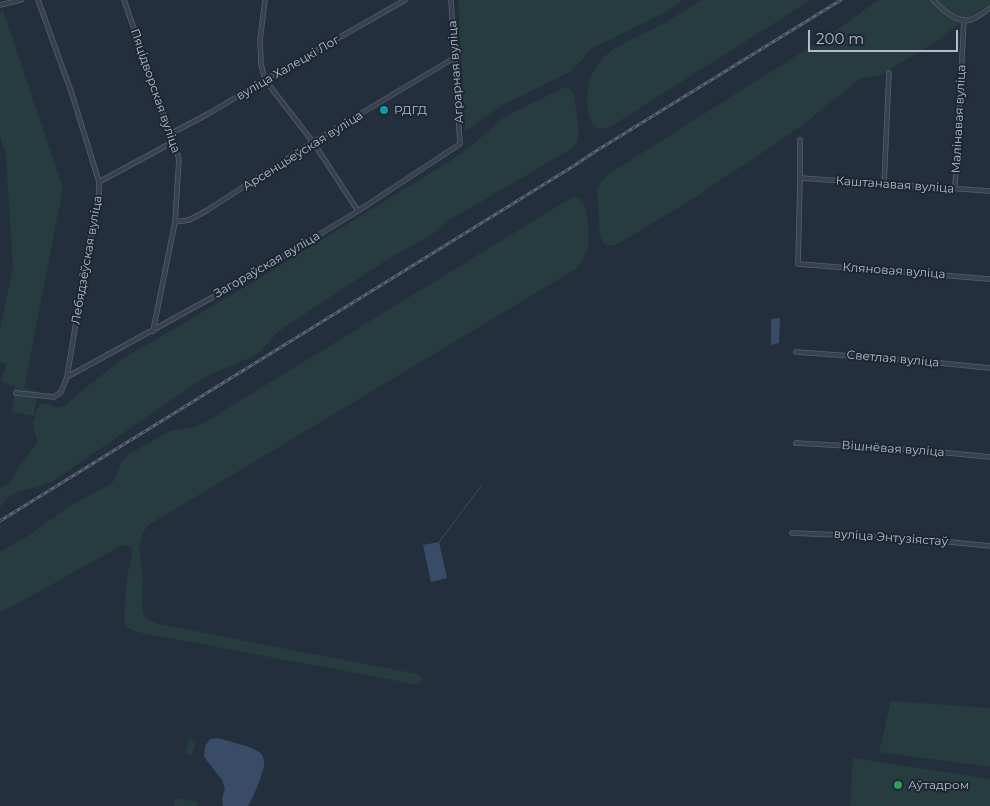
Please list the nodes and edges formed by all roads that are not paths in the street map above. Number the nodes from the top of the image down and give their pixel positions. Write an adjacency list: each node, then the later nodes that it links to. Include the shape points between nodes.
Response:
1 (21, 0): 8 (street)
2 (38, 0): 20 (street, Лебядзёўская вуліца)
3 (124, 0): 14 (street, Пяцідворская вуліца)
4 (265, 0): 13 (street, via 260,40)
5 (406, 0): 13 (street, вуліца Халецкі Лог)
6 (451, 0): 11 (street, Аграрная вуліца)
7 (933, 0): 10 (street, via 950,15)
8 (0, 5)
9 (990, 8): 10 (street, via 975,18)
10 (964, 20): 22 (street, Малінавая вуліца)
11 (454, 58): 17 (street, Арсенцьеўская вуліца); 18 (street, Аграрная вуліца)
12 (889, 73): 21 (street)
13 (265, 80): 14 (street, вуліца Халецкі Лог); 17 (street)
14 (170, 134): 16 (street, Пяцідворская вуліца)
15 (800, 140): 19 (street)
16 (172, 142): 20 (street); 25 (street, Пяцідворская вуліца, via 179,160)
17 (313, 142): 24 (street); 25 (street, Арсенцьеўская вуліца, via 206,211 189,220)
18 (460, 144): 24 (street, Загораўская вуліца)
19 (800, 178): 21 (street, Каштанавая вуліца); 26 (street, Кляновая вуліца, via 798,264)
20 (99, 182): 30 (street, Лебядзёўская вуліца)
21 (884, 185): 22 (street, Каштанавая вуліца)
22 (955, 188): 23 (street, Каштанавая вуліца)
23 (990, 191)
24 (358, 211): 27 (street, Загораўская вуліца)
25 (175, 222): 27 (street, Пяцідворская вуліца)
26 (990, 279)
27 (153, 330): 30 (street, Загораўская вуліца)
28 (796, 352): 29 (street, Светлая вуліца)
29 (990, 368)
30 (67, 377): 31 (street, Лебядзёўская вуліца, via 61,392 54,397)
31 (16, 393)
32 (796, 443): 33 (street, Вішнёвая вуліца)
33 (990, 457)
34 (792, 533): 35 (street, вуліца Энтузіястаў, via 911,538)
35 (990, 546)

